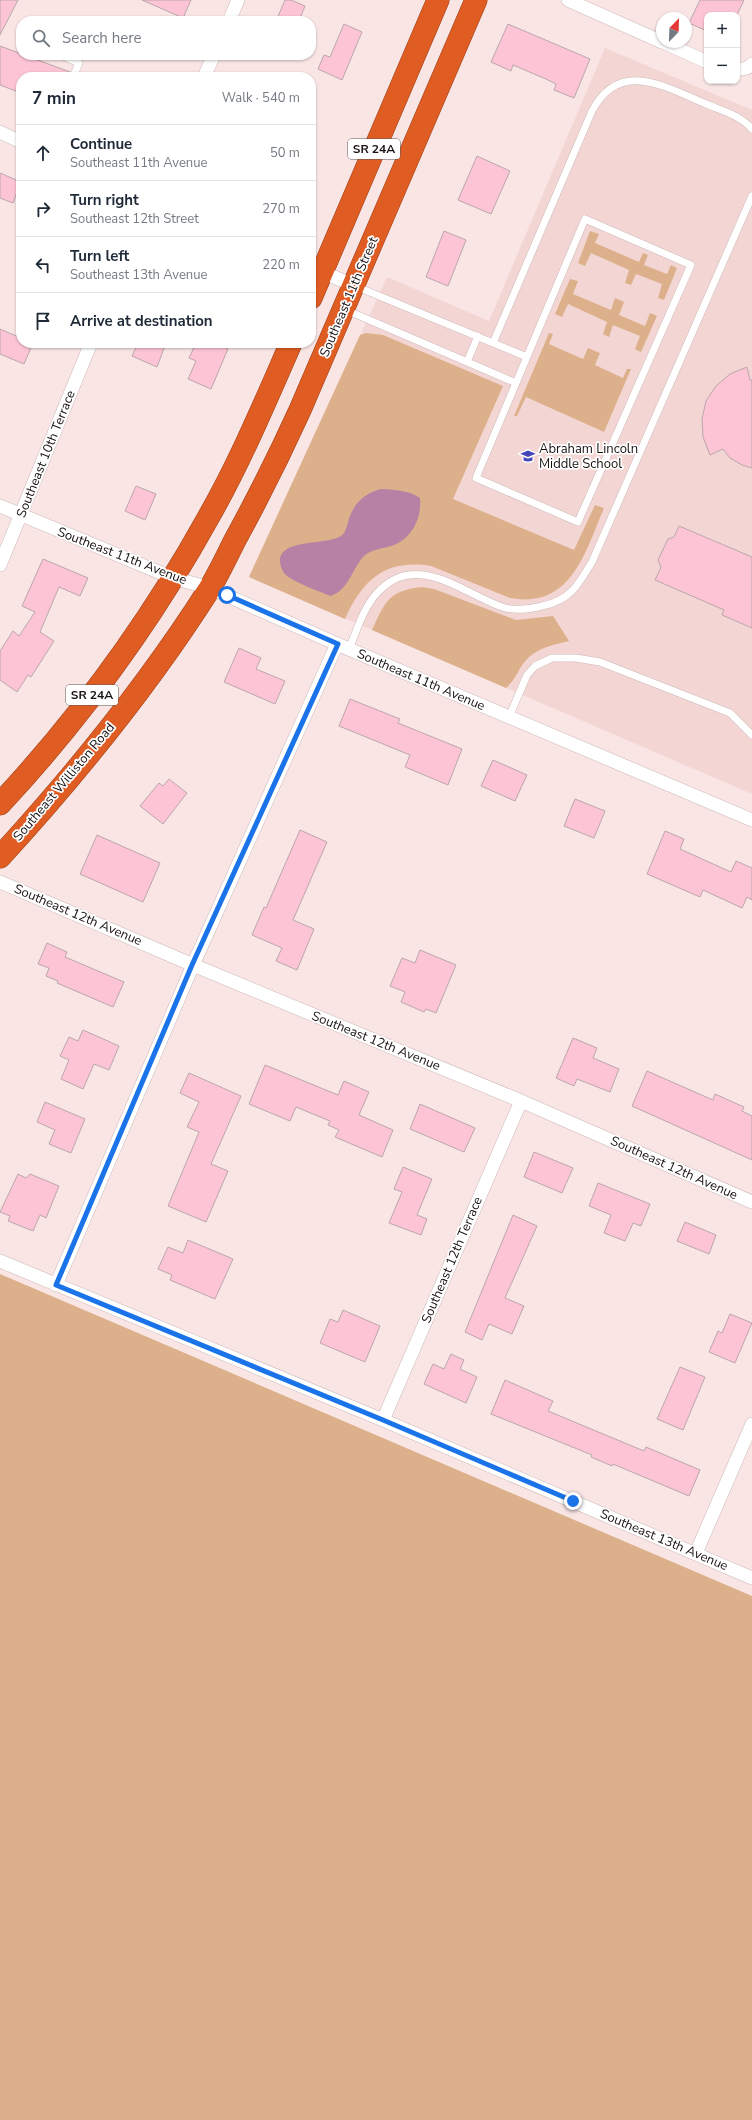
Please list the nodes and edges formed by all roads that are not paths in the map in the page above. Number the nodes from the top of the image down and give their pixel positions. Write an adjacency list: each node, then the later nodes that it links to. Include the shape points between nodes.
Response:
1 (238, 0): 5 (street)
2 (438, 0): 17 (highway, SR 24A)
3 (476, 0): 18 (highway, Southeast 11th Street / SR 24A)
4 (573, 1): 6 (street)
5 (231, 16)
6 (656, 39)
7 (676, 48): 10 (street)
8 (72, 60): 11 (lane, via 79,63)
9 (212, 60): 12 (street)
10 (704, 61)
11 (74, 72)
12 (206, 72)
13 (752, 129): 22 (lane, via 748,124 729,114 654,82 630,80 607,90 592,111)
14 (0, 132): 15 (street)
15 (16, 140)
16 (752, 196): 33 (lane, via 592,562 573,591 548,605 503,608 439,578 422,574 406,576 391,580 379,590)
17 (317, 270): 18 (street)
18 (355, 286): 20 (highway, Southeast 11th Street / SR 24A); 21 (lane)
19 (316, 299): 20 (highway)
20 (344, 310): 26 (lane); 32 (highway, Southeast 11th Street / SR 24A, via 270,476)
21 (478, 336): 22 (lane); 26 (lane)
22 (493, 343): 25 (lane)
23 (89, 348): 29 (street, Southeast 10th Terrace)
24 (289, 348): 31 (highway, SR 24A, via 240,458 208,519)
25 (527, 356): 27 (lane); 27 (lane, via 585,219 691,265 578,522 476,478)
26 (467, 362): 27 (lane)
27 (516, 383)
28 (0, 506): 29 (street, Southeast 11th Avenue)
29 (21, 516): 30 (street, Southeast 10th Terrace); 31 (street, Southeast 11th Avenue)
30 (0, 565)
31 (172, 578): 32 (street, Southeast 11th Avenue); 36 (highway, SR 24A, via 123,654 80,710)
32 (210, 588): 33 (street, Southeast 11th Avenue); 38 (highway, Southeast Williston Road / SR 24A, via 101,741)
33 (343, 647): 34 (street, Southeast 11th Avenue); 40 (street)
34 (509, 717): 35 (lane, via 527,675 535,666 552,658 576,658 600,662 730,713); 37 (street, Southeast 11th Avenue)
35 (752, 735)
36 (0, 804)
37 (752, 820)
38 (0, 857)
39 (0, 882): 40 (street, Southeast 12th Avenue)
40 (192, 965): 41 (street, Southeast 12th Avenue); 44 (street)
41 (521, 1101): 42 (street, Southeast 12th Avenue); 45 (street, Southeast 12th Terrace)
42 (752, 1202)
43 (0, 1261): 44 (street, Southeast 13th Avenue)
44 (56, 1285): 45 (street, Southeast 13th Avenue)
45 (383, 1420): 47 (street, Southeast 13th Avenue)
46 (752, 1424): 47 (street)
47 (696, 1553): 48 (street, Southeast 13th Avenue)
48 (752, 1578)

